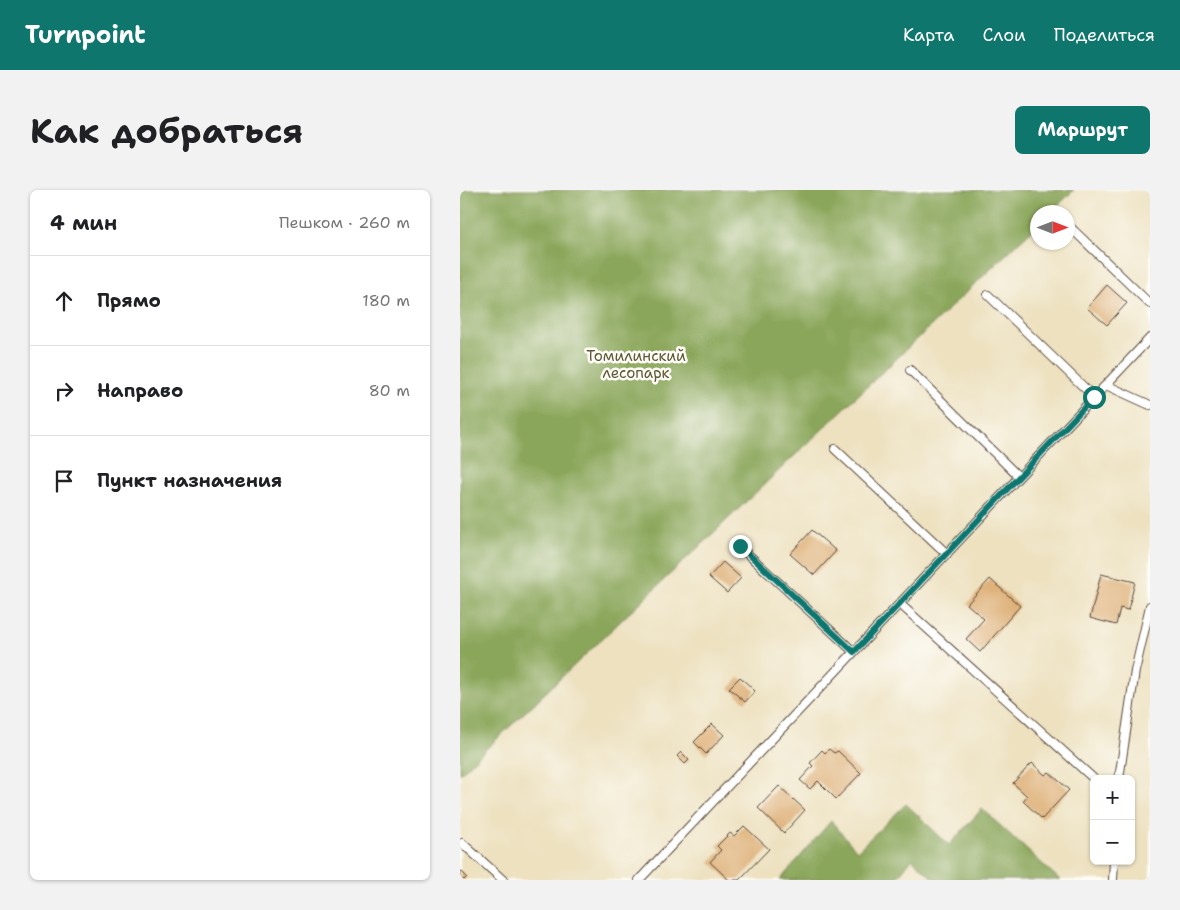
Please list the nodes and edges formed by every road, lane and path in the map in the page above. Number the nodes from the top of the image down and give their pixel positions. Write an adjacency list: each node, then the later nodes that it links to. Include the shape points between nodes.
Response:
1 (1075, 232): 3 (lane)
2 (988, 295): 7 (lane)
3 (1150, 304)
4 (1150, 338): 6 (lane)
5 (910, 370): 10 (lane)
6 (1106, 385): 7 (lane); 8 (lane)
7 (1094, 397): 10 (lane)
8 (1150, 405)
9 (835, 449): 12 (lane)
10 (1019, 477): 12 (lane)
11 (740, 546): 15 (lane)
12 (947, 554): 13 (lane)
13 (900, 604): 15 (lane); 16 (lane)
14 (1150, 606): 17 (lane, via 1135,671)
15 (854, 652): 21 (lane)
16 (1090, 775)
17 (1120, 775)
18 (462, 843): 20 (lane)
19 (1114, 865): 22 (lane)
20 (503, 880)
21 (639, 880)
22 (1113, 880)

